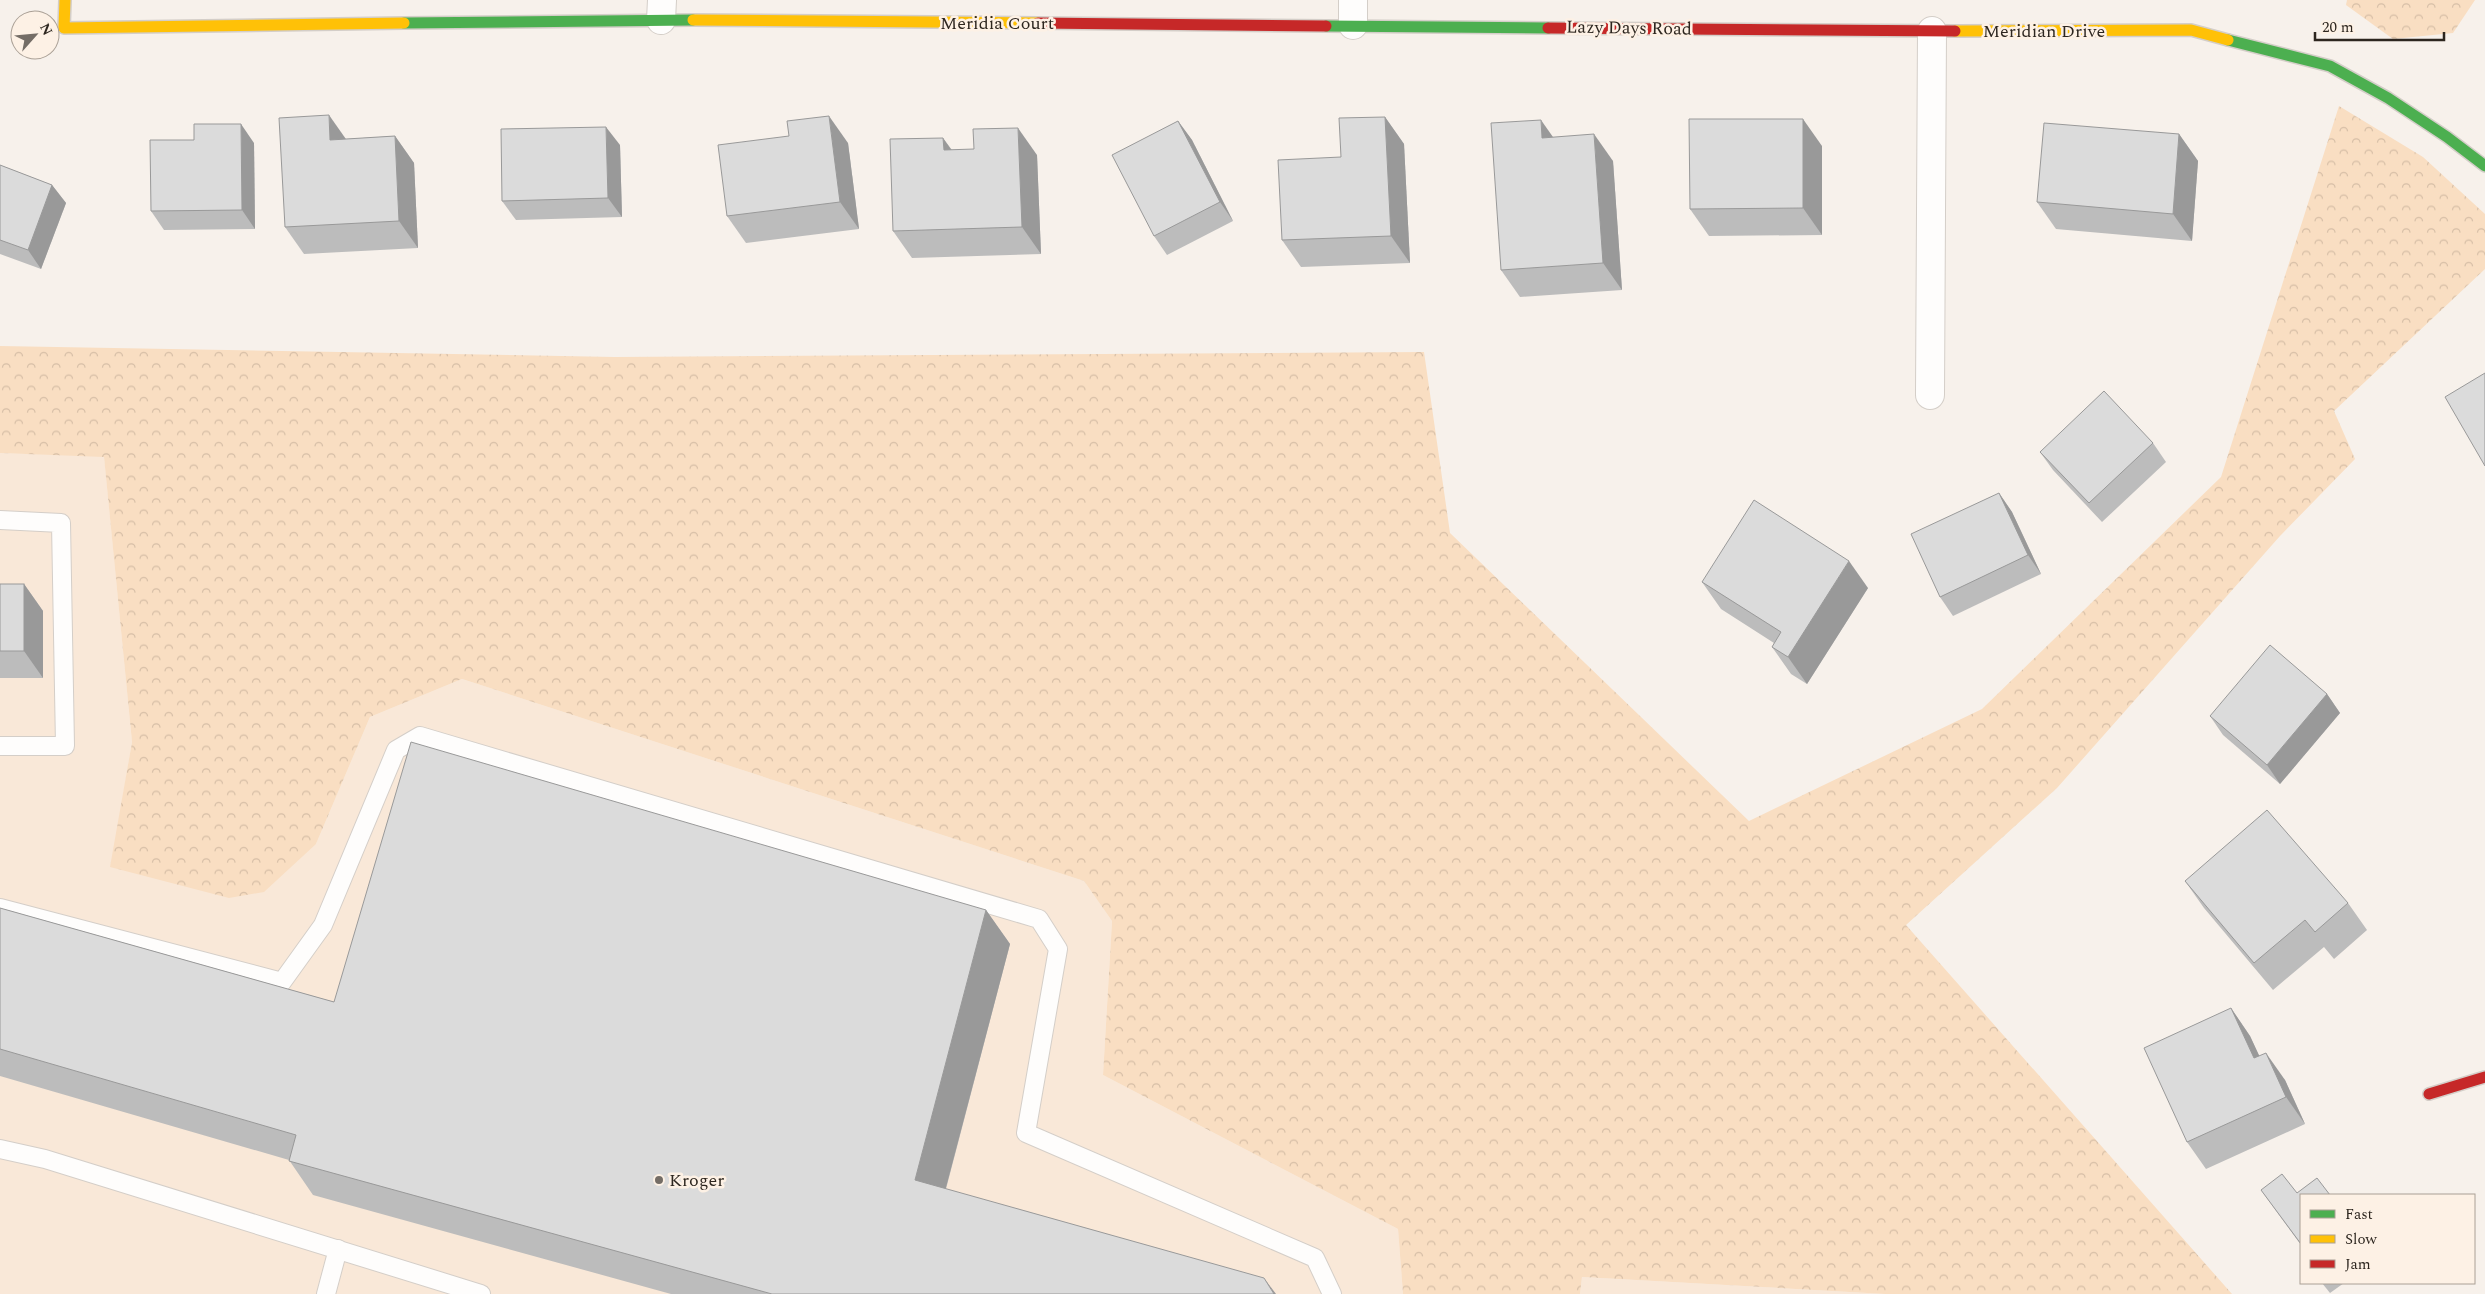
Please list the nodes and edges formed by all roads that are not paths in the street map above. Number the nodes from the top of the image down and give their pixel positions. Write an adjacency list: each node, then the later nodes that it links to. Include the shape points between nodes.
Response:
1 (65, 0): 2 (street, Meridia Court, via 64,28)
2 (661, 10): 3 (street, Meridia Court)
3 (1353, 13): 4 (street, Lazy Days Road)
4 (1932, 31): 5 (street, Meridian Drive, via 2191,30 2330,66 2447,136); 6 (street)
5 (2485, 166)
6 (1930, 395)
7 (0, 520): 8 (lane, via 61,523 65,746)
8 (0, 746)
9 (0, 908): 16 (lane, via 282,982 323,925 396,750 420,736 1039,919 1058,949 1026,1133 1315,1258)
10 (2485, 1077): 11 (street)
11 (2429, 1094)
12 (0, 1149): 13 (lane, via 45,1159)
13 (338, 1249): 14 (lane); 15 (lane)
14 (326, 1294)
15 (482, 1294)
16 (1332, 1294)

